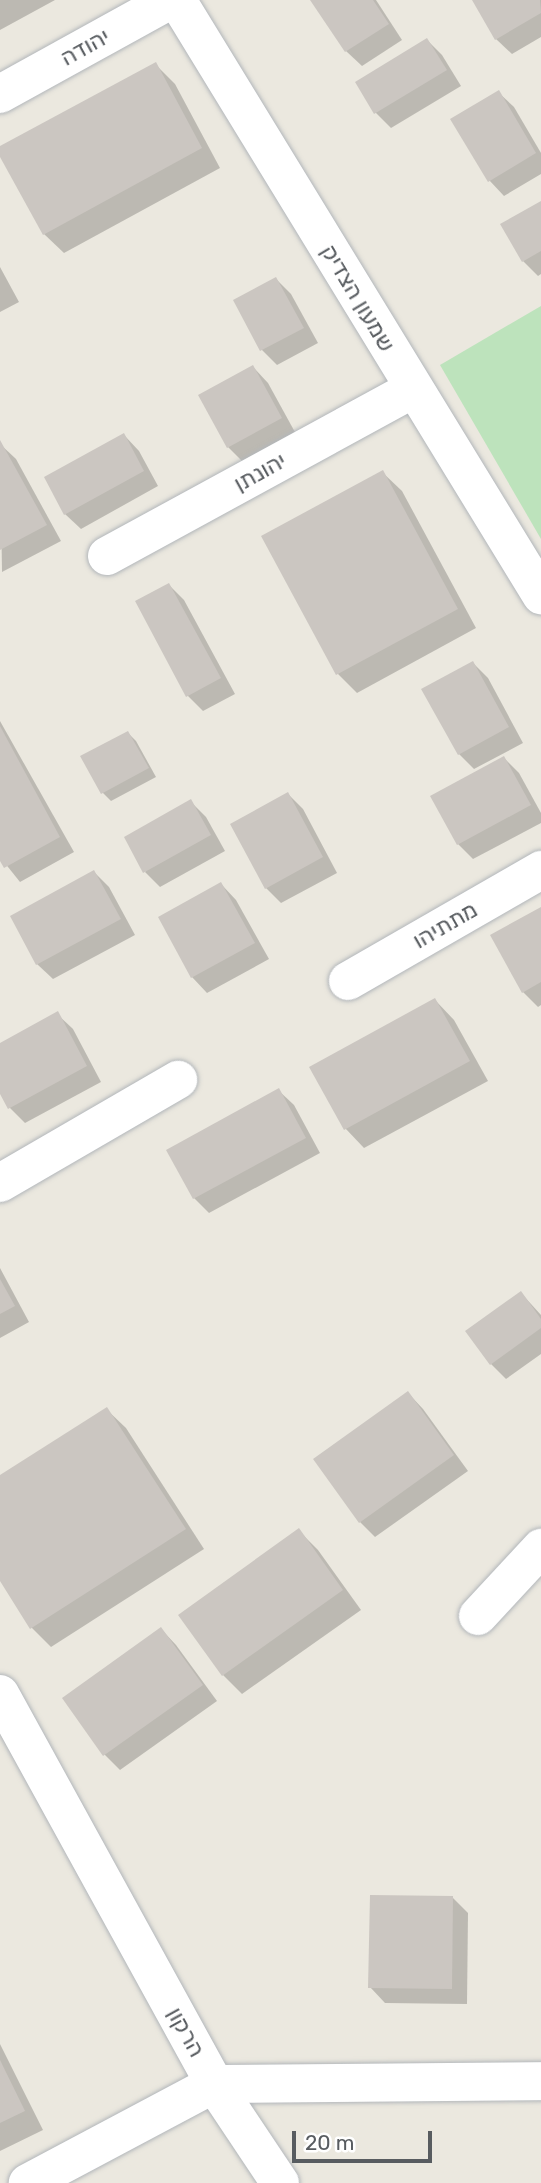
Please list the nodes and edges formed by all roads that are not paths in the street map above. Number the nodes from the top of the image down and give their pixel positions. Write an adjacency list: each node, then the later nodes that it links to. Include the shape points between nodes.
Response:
1 (170, 0): 3 (street, יהודה)
2 (177, 0): 4 (street, שמעון הצדיק)
3 (0, 94)
4 (413, 389): 5 (street, יהונתן); 6 (street, שמעון הצדיק)
5 (107, 556)
6 (541, 595)
7 (541, 870): 8 (street, מתתיהו)
8 (348, 981)
9 (178, 1080): 10 (street)
10 (0, 1183)
11 (541, 1548): 12 (street)
12 (478, 1616)
13 (0, 1694): 15 (street, הרקון)
14 (541, 2081): 15 (street, הרקון)
15 (214, 2084): 16 (street); 17 (street)
16 (28, 2183)
17 (280, 2183)

